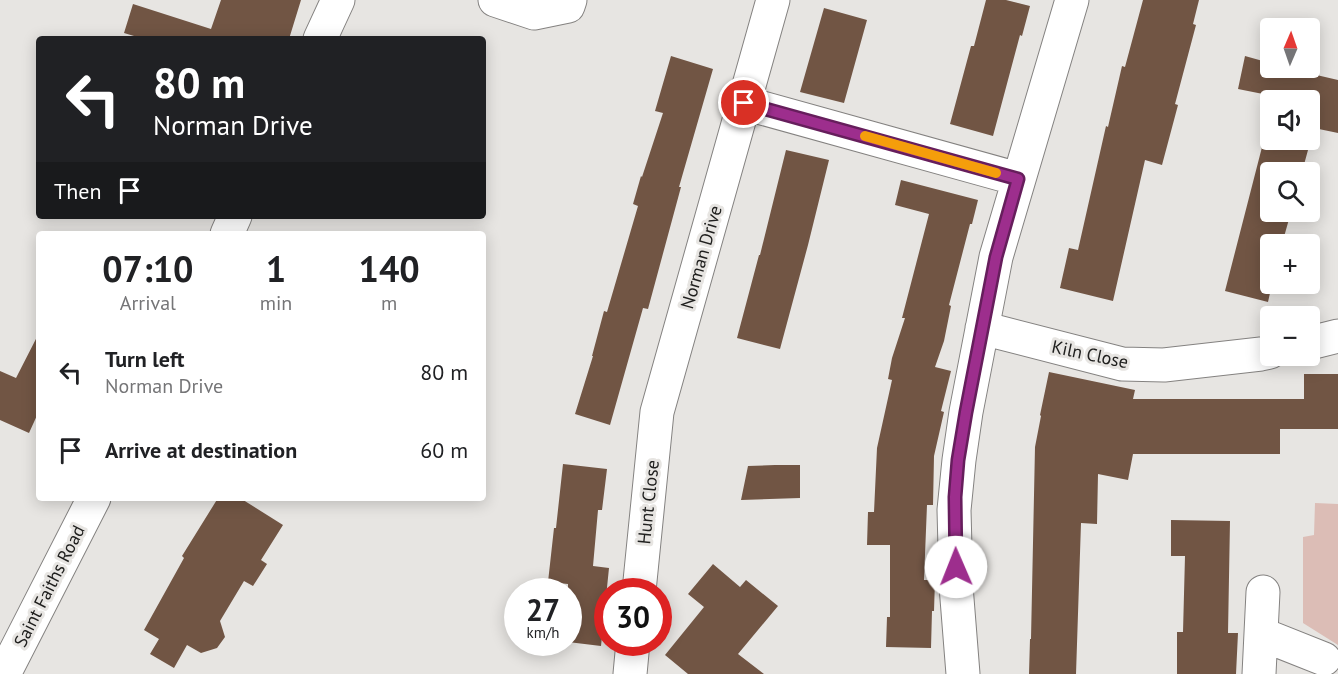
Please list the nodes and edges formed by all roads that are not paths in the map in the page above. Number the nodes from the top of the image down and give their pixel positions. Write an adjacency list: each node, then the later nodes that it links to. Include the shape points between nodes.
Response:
1 (338, 0): 6 (street)
2 (495, 0): 3 (street, via 534,13 568,6)
3 (570, 0)
4 (773, 0): 7 (street, Norman Drive)
5 (1072, 0): 8 (street)
6 (321, 36)
7 (744, 103): 8 (street); 13 (street, Norman Drive)
8 (1018, 179): 9 (street, via 996,257)
9 (982, 328): 12 (street, Kiln Close, via 1122,364 1164,365); 22 (street, via 955,497 956,586)
10 (1338, 336): 11 (street)
11 (1320, 340)
12 (1260, 354)
13 (657, 412): 15 (street, Hunt Close)
14 (92, 501): 20 (street, Saint Faiths Road)
15 (640, 578)
16 (1263, 592): 17 (street)
17 (1261, 634): 19 (street); 23 (street)
18 (632, 656): 21 (street)
19 (1324, 659)
20 (4, 674)
21 (630, 674)
22 (963, 674)
23 (1259, 674)

